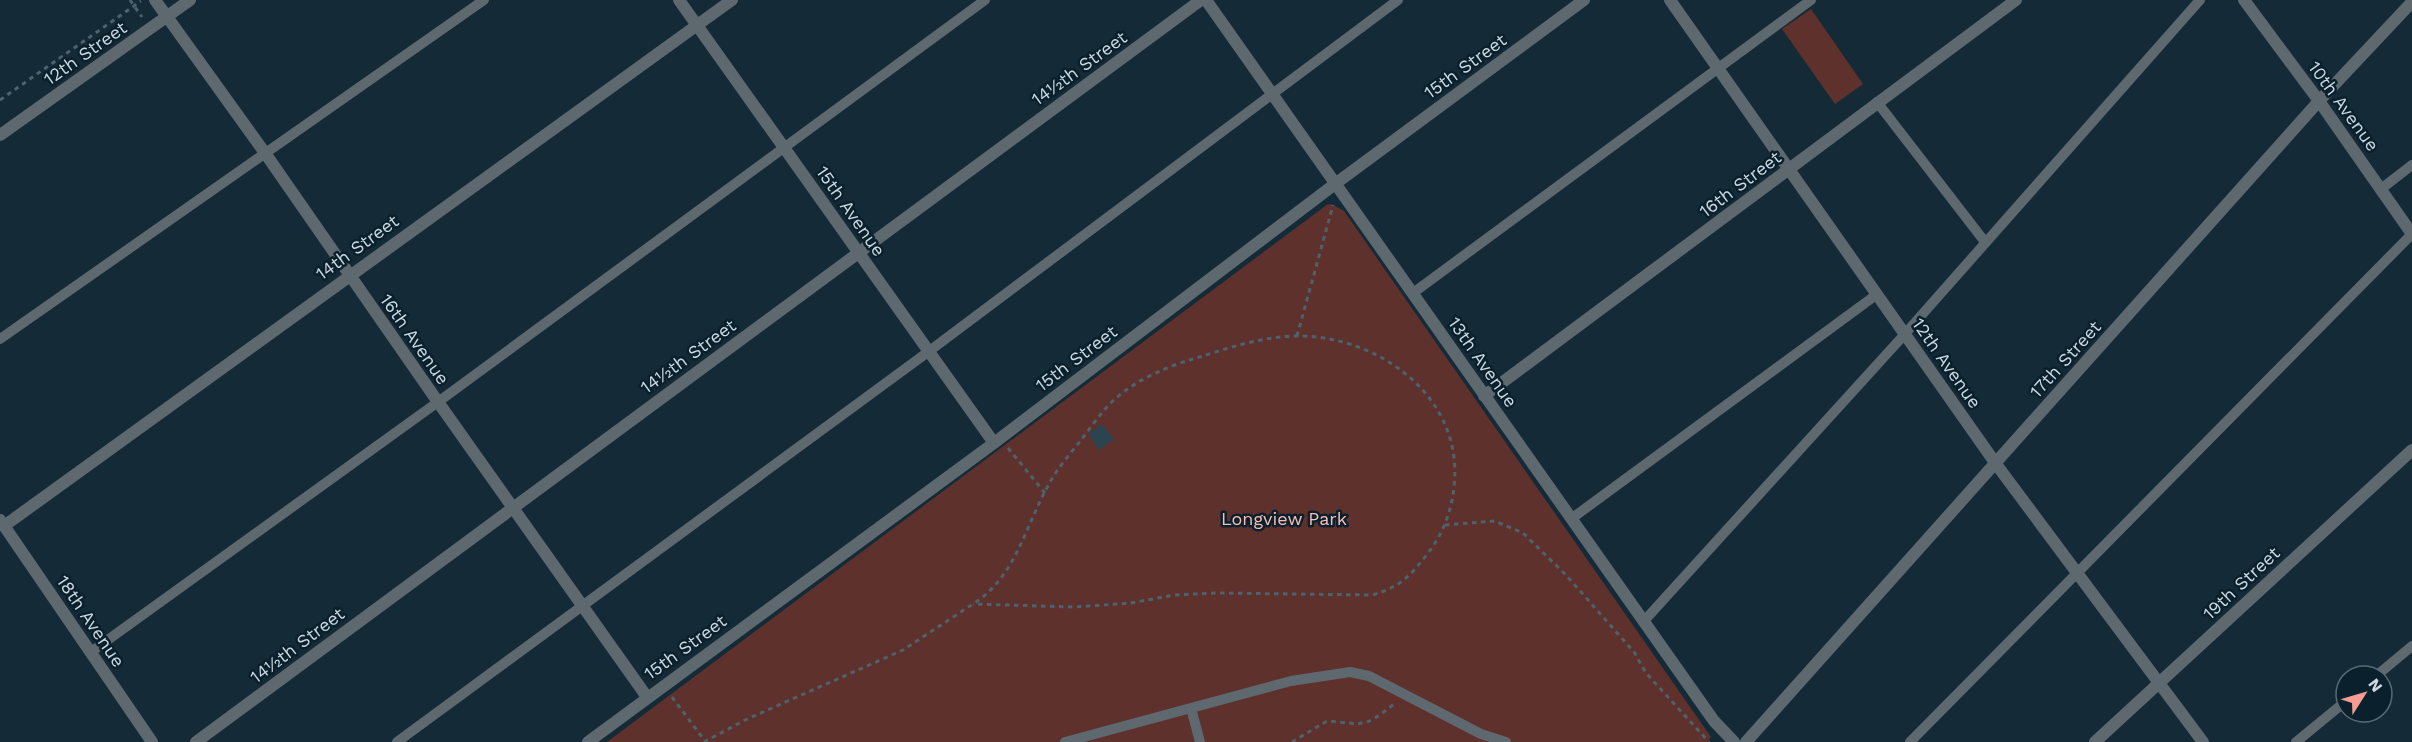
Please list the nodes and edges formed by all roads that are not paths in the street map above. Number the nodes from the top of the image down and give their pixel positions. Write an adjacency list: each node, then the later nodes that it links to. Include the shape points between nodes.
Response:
1 (155, 0): 17 (street, 16th Avenue)
2 (190, 0): 17 (street, 12th Street)
3 (484, 0): 25 (lane)
4 (679, 0): 18 (street, 15th Avenue)
5 (732, 0): 18 (street, 14th Street)
6 (986, 0): 24 (lane)
7 (1202, 0): 32 (street, 14½th Street)
8 (1206, 0): 20 (street, 13th Avenue)
9 (1398, 0): 20 (lane)
10 (1584, 0): 28 (street, 15th Street)
11 (1670, 0): 19 (street, 12th Avenue)
12 (1812, 0): 19 (lane)
13 (2016, 0): 22 (street, 16th Street)
14 (2200, 0): 31 (lane)
15 (2244, 0): 21 (street, 10th Avenue)
16 (2412, 2): 21 (street, 17th Street)
17 (166, 17): 23 (street, 12th Street); 25 (street, 16th Avenue)
18 (697, 25): 24 (street, 15th Avenue); 33 (street, 14th Street)
19 (1718, 69): 27 (street, 12th Avenue); 34 (lane)
20 (1272, 93): 28 (street, 13th Avenue); 38 (lane)
21 (2319, 101): 29 (street, 10th Avenue); 43 (street, 17th Street)
22 (1877, 102): 27 (street, 16th Street); 31 (lane)
23 (0, 135)
24 (784, 148): 32 (street, 15th Avenue); 40 (lane)
25 (265, 153): 33 (street, 16th Avenue); 37 (lane)
26 (2412, 165): 29 (lane)
27 (1789, 170): 35 (street, 12th Avenue); 39 (street, 16th Street)
28 (1335, 184): 34 (street, 13th Avenue); 41 (street, 15th Street)
29 (2381, 189): 30 (street, 10th Avenue)
30 (2412, 234): 47 (lane)
31 (1985, 242): 36 (lane)
32 (859, 253): 38 (street, 15th Avenue); 44 (street, 14½th Street)
33 (349, 275): 40 (street, 16th Avenue); 46 (street, 14th Street)
34 (1413, 293): 39 (street, 13th Avenue)
35 (1876, 295): 36 (street, 12th Avenue); 45 (lane)
36 (1904, 334): 43 (street, 12th Avenue); 49 (lane)
37 (0, 339)
38 (928, 352): 41 (street, 15th Avenue); 48 (lane)
39 (1484, 396): 45 (street, 13th Avenue)
40 (438, 402): 44 (street, 16th Avenue); 51 (lane)
41 (997, 440): 54 (street, 15th Street)
42 (2412, 450): 53 (street, 19th Street)
43 (1996, 464): 47 (street, 12th Avenue); 65 (street, 17th Street)
44 (512, 508): 48 (street, 16th Avenue); 58 (street, 14½th Street)
45 (1570, 519): 49 (street, 13th Avenue)
46 (2, 523): 51 (street, 18th Avenue)
47 (2076, 573): 53 (street, 12th Avenue); 66 (lane)
48 (582, 606): 54 (street, 16th Avenue); 59 (lane)
49 (1644, 621): 64 (street, 13th Avenue, via 1714,721)
50 (2412, 646): 52 (lane)
51 (91, 652): 57 (street, 18th Avenue)
52 (2390, 664)
53 (2158, 684): 67 (street, 19th Street); 68 (street, 12th Avenue)
54 (647, 697): 60 (street, 15th Street)
55 (1191, 708): 61 (lane); 62 (lane); 63 (lane, via 1291,681 1350,672 1369,676 1481,734)
56 (2334, 711): 69 (lane)
57 (152, 742)
58 (196, 742)
59 (397, 742)
60 (588, 742)
61 (1065, 742)
62 (1200, 742)
63 (1506, 742)
64 (1734, 742)
65 (1746, 742)
66 (1910, 742)
67 (2095, 742)
68 (2203, 742)
69 (2296, 742)

